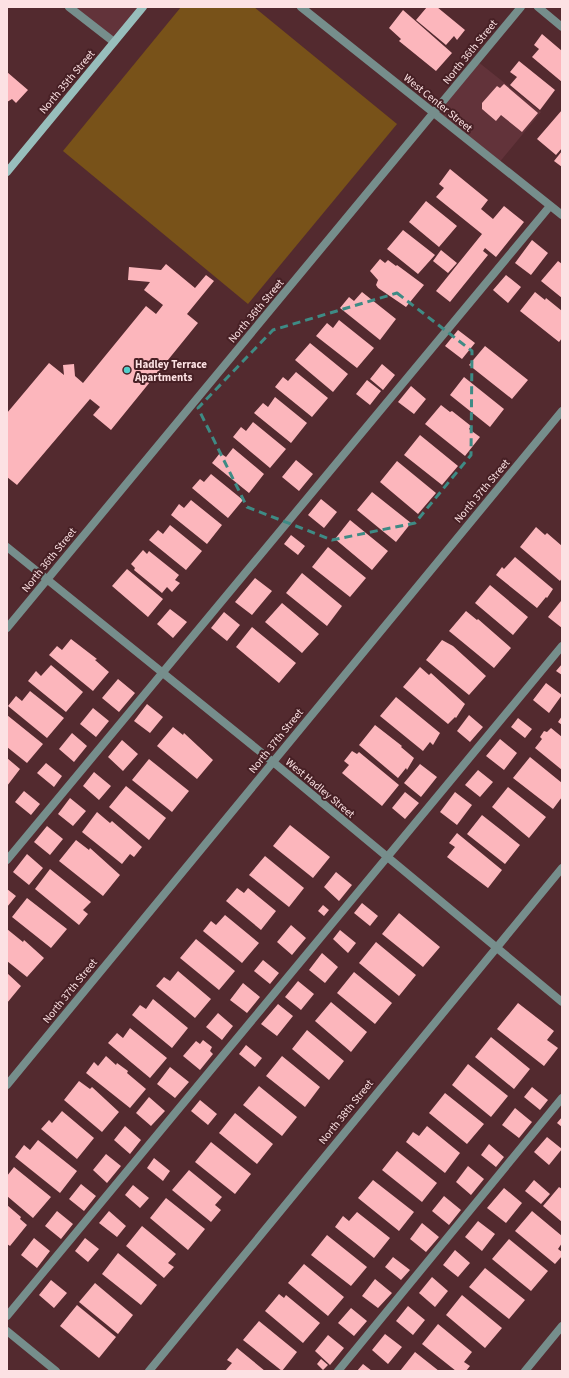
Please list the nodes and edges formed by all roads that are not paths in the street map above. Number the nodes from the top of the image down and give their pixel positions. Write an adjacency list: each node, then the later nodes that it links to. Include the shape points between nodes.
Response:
1 (70, 7): 7 (street)
2 (143, 7): 7 (main road, North 35th Street)
3 (301, 7): 8 (street, West Center Street)
4 (521, 7): 8 (street, North 36th Street)
5 (538, 7): 6 (street)
6 (562, 26)
7 (114, 42): 9 (main road, North 35th Street)
8 (434, 114): 10 (street, West Center Street); 14 (street, North 36th Street)
9 (7, 172)
10 (550, 206): 11 (street, West Center Street); 17 (street)
11 (562, 215)
12 (562, 411): 18 (street, North 37th Street)
13 (7, 547): 14 (street, West Hadley Street)
14 (47, 579): 15 (street, North 36th Street); 17 (street, West Hadley Street)
15 (7, 628)
16 (562, 646): 19 (street)
17 (162, 673): 18 (street, West Hadley Street); 20 (street)
18 (273, 762): 19 (street, West Hadley Street); 24 (street, North 37th Street)
19 (387, 858): 22 (street, West Hadley Street); 26 (street)
20 (7, 860)
21 (562, 868): 22 (street, North 38th Street)
22 (495, 948): 23 (street, West Hadley Street); 30 (street, North 38th Street)
23 (562, 1002)
24 (7, 1085)
25 (562, 1098): 31 (street)
26 (7, 1316)
27 (562, 1326): 32 (street)
28 (7, 1331): 29 (street)
29 (56, 1371)
30 (149, 1371)
31 (338, 1371)
32 (525, 1371)

